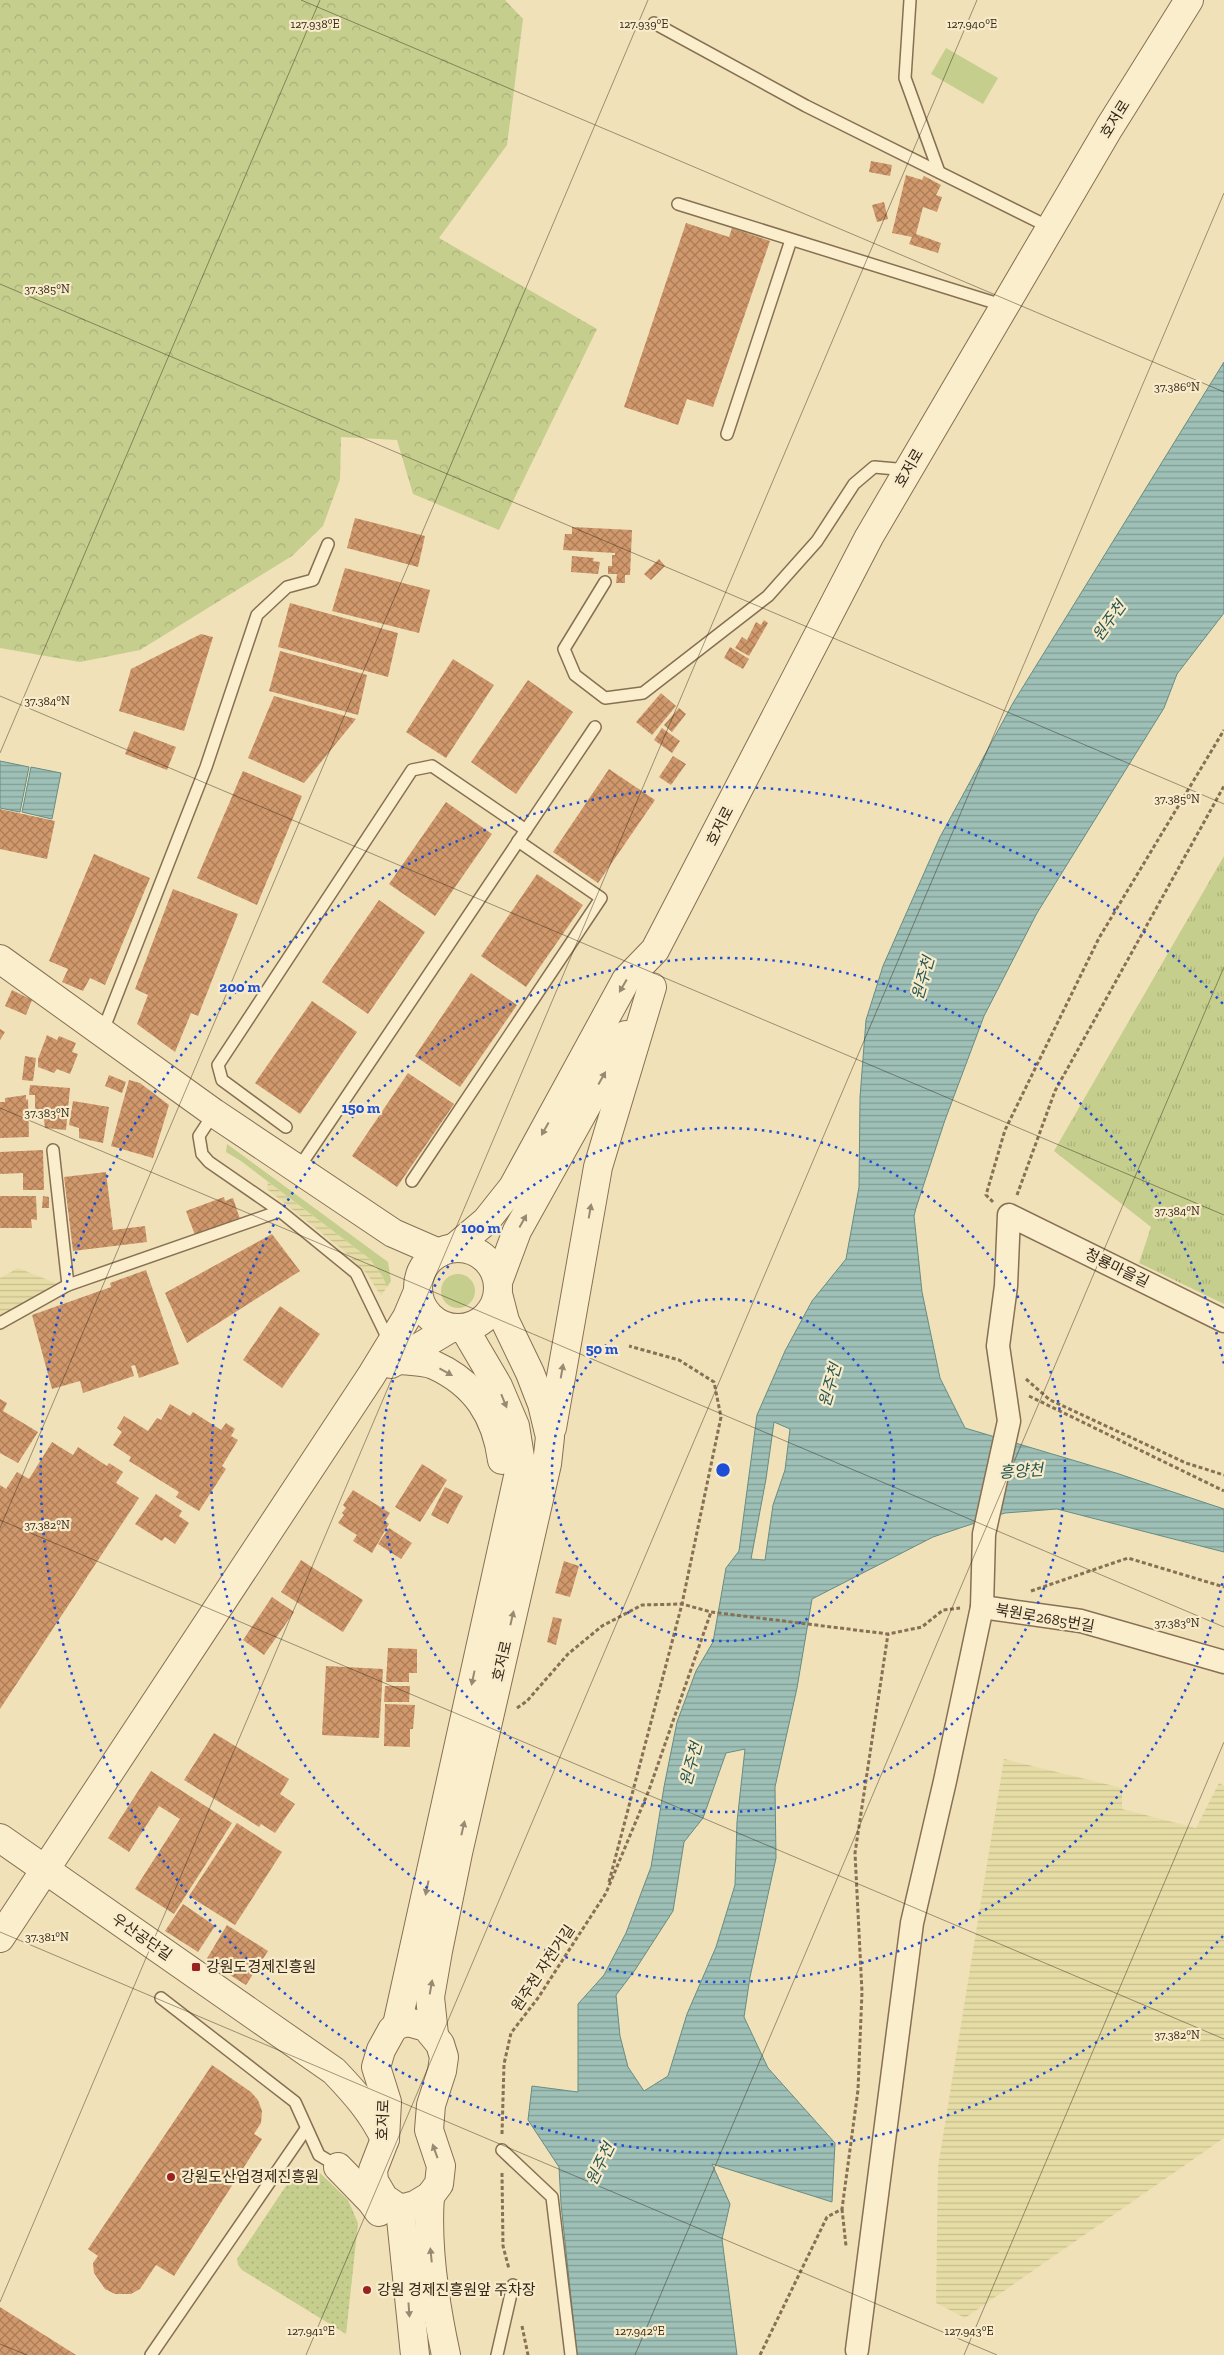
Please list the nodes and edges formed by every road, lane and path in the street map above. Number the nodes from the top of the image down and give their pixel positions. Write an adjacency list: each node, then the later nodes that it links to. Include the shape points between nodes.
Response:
1 (910, 0): 4 (lane, via 906,78)
2 (1189, 0): 6 (street, 호저로)
3 (654, 23): 4 (lane, via 806,106)
4 (939, 172): 6 (lane)
5 (678, 204): 7 (lane)
6 (1051, 228): 8 (street, 호저로)
7 (791, 240): 8 (lane); 9 (lane)
8 (1005, 306): 10 (street, 호저로)
9 (727, 434)
10 (908, 470): 12 (lane, via 874,466 854,484 817,541 768,596 643,693 604,698 575,675 564,649); 18 (street, 호저로, via 869,537)
11 (328, 544): 21 (lane, via 313,580 287,587 257,615 206,767)
12 (605, 582)
13 (596, 727): 16 (lane)
14 (1224, 730): 28 (path, via 1099,938 1005,1130 986,1195)
15 (1224, 786): 28 (path, via 1055,1091)
16 (526, 830): 17 (lane); 23 (lane, via 432,766 412,770 218,1065 222,1080)
17 (518, 842): 25 (lane); 26 (lane, via 601,898)
18 (655, 950): 20 (street); 30 (street, one-way to 30, via 626,980 514,1187 486,1221)
19 (0, 959): 21 (street)
20 (652, 987): 33 (street, one-way to 20, via 517,1231); 41 (street, one-way to 20, via 598,1167)
21 (102, 1033): 22 (street)
22 (214, 1114): 25 (street); 27 (lane, via 199,1136 202,1154)
23 (286, 1128)
24 (52, 1150): 32 (lane)
25 (298, 1169): 29 (street)
26 (412, 1181)
27 (280, 1211): 32 (lane); 38 (lane, via 356,1273)
28 (1009, 1215): 34 (street, 청룡마을길); 39 (street)
29 (393, 1233): 30 (street); 31 (street, via 413,1255)
30 (446, 1250): 31 (street, via 428,1264); 33 (street, via 466,1248 486,1259 494,1270)
31 (418, 1284): 36 (street, via 421,1304 429,1316 439,1324); 38 (street)
32 (68, 1286): 35 (lane)
33 (498, 1288): 36 (street, via 494,1306 487,1317 476,1324); 41 (street, 호저로, via 505,1321 542,1404)
34 (1224, 1320)
35 (0, 1323)
36 (458, 1328): 38 (street); 44 (street, one-way to 44, via 498,1386 515,1426 521,1462)
37 (629, 1346): 47 (path, via 679,1360 714,1382 721,1417)
38 (395, 1352): 44 (street, one-way to 44, via 432,1365 458,1379 482,1402 498,1436 503,1470); 54 (street, via 371,1376)
39 (999, 1355): 42 (path, via 1050,1400 1186,1463); 48 (street, via 1009,1422 984,1534)
40 (1025, 1394): 43 (path)
41 (550, 1437): 52 (street, 호저로, one-way to 41, via 547,1464)
42 (1224, 1475)
43 (1224, 1491)
44 (502, 1545): 58 (street, 호저로, one-way to 58)
45 (1224, 1587): 46 (path, via 1128,1558)
46 (1028, 1592)
47 (682, 1604): 49 (path); 52 (path, via 642,1605 602,1626 568,1654 527,1701); 55 (path)
48 (982, 1607): 50 (path, via 943,1610 922,1627); 51 (street, 북원로2685번길, via 1081,1621); 70 (street, via 912,1923)
49 (711, 1612): 50 (path); 55 (path, 원주천 자전거길, via 650,1790)
50 (888, 1634): 77 (path, via 854,1853 862,1992 858,2090 842,2209 827,2217)
51 (1224, 1662)
52 (486, 1730): 59 (street, 호저로, one-way to 52, via 430,1997 433,1979)
53 (0, 1838): 54 (street, 우산공단길)
54 (46, 1870): 56 (street); 61 (street, 우산공단길)
55 (606, 1893): 64 (path, 원주천 자전거길, via 538,1998 511,2032 504,2064)
56 (0, 1938)
57 (161, 1998): 62 (lane, via 295,2102)
58 (397, 2025): 59 (street, via 416,2024 426,2027); 60 (street, 호저로, via 385,2040)
59 (434, 2035): 66 (street, 호저로, one-way to 59, via 439,2184 441,2166 429,2130 431,2105 444,2063 440,2044)
60 (376, 2067): 61 (street, via 350,2075); 63 (street, 호저로, via 386,2102)
61 (334, 2071): 63 (street, 우산공단길, via 375,2117)
62 (306, 2129): 65 (lane, via 319,2155); 71 (lane)
63 (386, 2139): 65 (street, 호저로)
64 (502, 2150): 69 (path, 원주천 자전거길, via 503,2246); 76 (lane, via 552,2197)
65 (362, 2172): 67 (street, via 384,2198); 68 (street, via 371,2201)
66 (430, 2196): 67 (street); 73 (street, 호저로, one-way to 66, via 431,2256)
67 (400, 2209): 68 (street)
68 (405, 2252): 72 (street, one-way to 72)
69 (513, 2285): 74 (lane); 75 (path, 원주천 자전거길)
70 (858, 2350)
71 (151, 2355)
72 (415, 2355)
73 (446, 2355)
74 (496, 2355)
75 (528, 2355)
76 (572, 2355)
77 (760, 2355)

